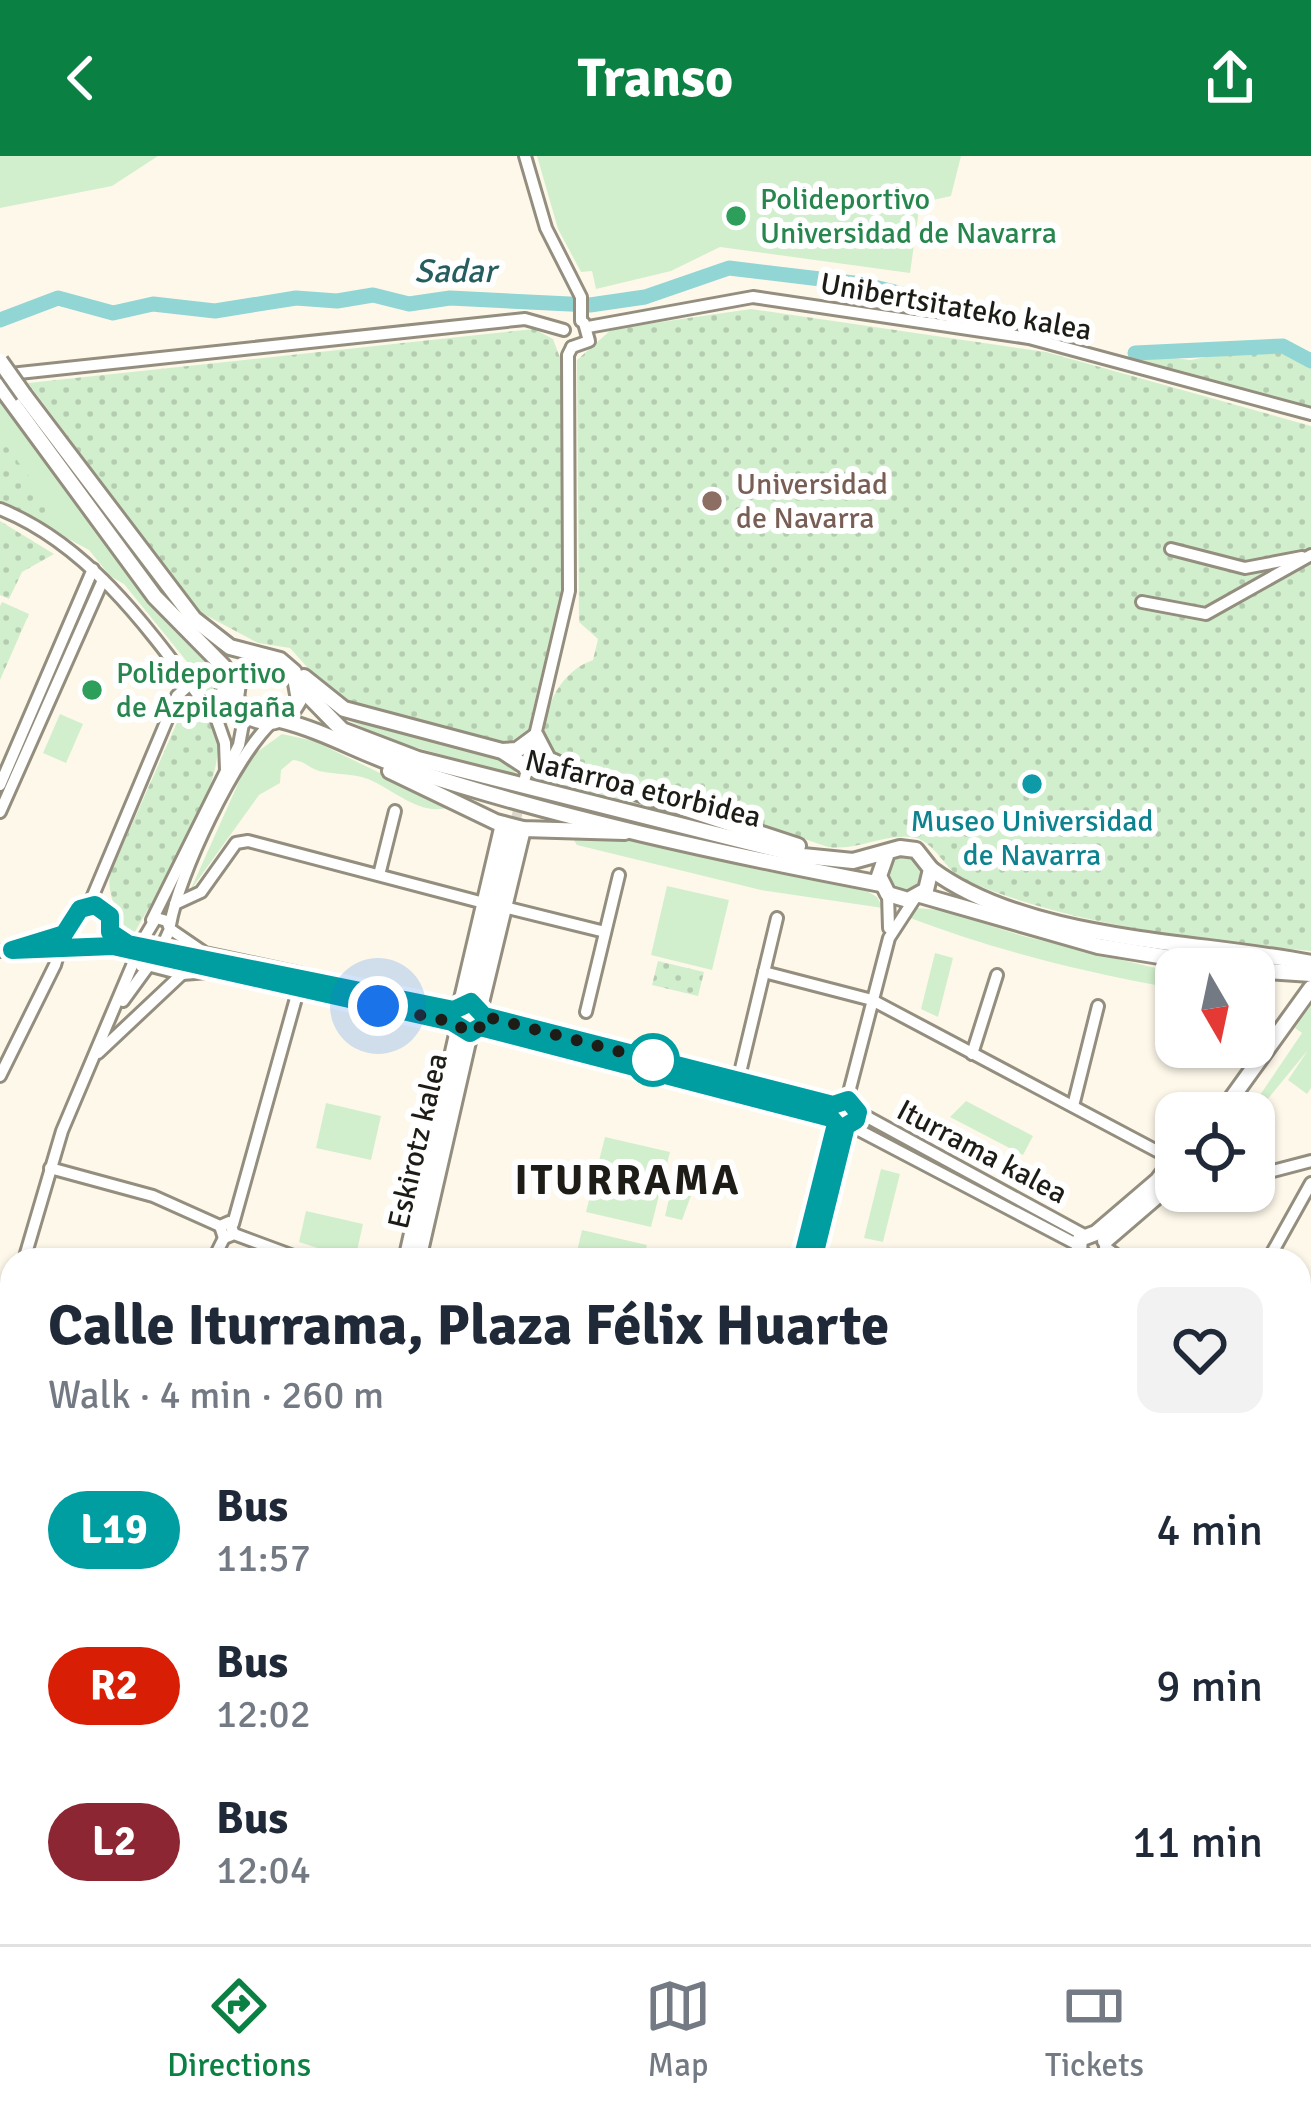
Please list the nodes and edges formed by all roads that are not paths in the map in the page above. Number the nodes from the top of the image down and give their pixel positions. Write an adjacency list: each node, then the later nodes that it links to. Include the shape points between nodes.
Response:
1 (525, 156): 2 (street)
2 (584, 320): 3 (street, Unibertsitateko kalea); 4 (street, via 589,340); 9 (street, Unibertsitateko kalea, via 753,296 1029,338)
3 (564, 330): 4 (street); 6 (street, via 525,319)
4 (572, 347): 26 (street, via 569,590)
5 (0, 361): 8 (main road, Nafarroa etorbidea, bridge)
6 (0, 374)
7 (0, 386): 8 (main road, Nafarroa etorbidea)
8 (19, 400): 16 (main road, Nafarroa etorbidea, via 194,619); 17 (main road, Nafarroa etorbidea, via 154,597)
9 (1311, 414)
10 (0, 509): 13 (street, via 64,543)
11 (1171, 549): 12 (street, via 1245,568)
12 (1306, 556): 15 (street, via 1205,614)
13 (93, 569): 14 (street); 25 (street)
14 (103, 580): 20 (street); 25 (street)
15 (1142, 602)
16 (219, 638): 18 (main road, Nafarroa etorbidea); 19 (main road, Nafarroa etorbidea, via 281,656)
17 (200, 644): 21 (main road, Nafarroa etorbidea); 22 (main road, via 226,681)
18 (263, 658): 19 (main road, via 288,665); 21 (main road, via 245,668)
19 (302, 682): 24 (main road, via 295,708); 28 (main road, via 344,709); 38 (main road, Nafarroa etorbidea, via 339,720 391,749 730,839 837,861)
20 (193, 687): 22 (street); 46 (street, via 177,696 104,864)
21 (236, 688): 22 (street); 23 (main road)
22 (212, 703): 23 (street); 29 (street)
23 (244, 712): 24 (main road); 29 (street)
24 (276, 721): 27 (main road, Nafarroa etorbidea); 44 (street, via 243,755)
25 (30, 731): 32 (street); 34 (street)
26 (536, 736): 28 (main road); 30 (main road, via 548,759); 31 (street)
27 (349, 746): 35 (main road, Nafarroa etorbidea); 36 (main road, Nafarroa etorbidea)
28 (502, 751): 31 (main road)
29 (226, 770): 49 (street)
30 (578, 772): 31 (main road); 38 (main road, via 814,851)
31 (526, 773)
32 (0, 785)
33 (395, 811): 40 (street)
34 (0, 812)
35 (512, 829): 36 (main road, Nafarroa etorbidea); 45 (main road, Eskirotz kalea); 47 (main road, Eskirotz kalea); 75 (street, Eskirotz kalea)
36 (688, 843): 42 (main road, Nafarroa etorbidea)
37 (886, 856): 38 (main road, Nafarroa etorbidea); 39 (main road, via 908,848); 42 (main road, via 879,869)
38 (867, 859)
39 (931, 869): 43 (main road); 61 (main road, via 998,903 1100,931)
40 (379, 875): 44 (street, via 248,841 236,843 193,897); 45 (street)
41 (619, 875): 53 (street)
42 (884, 889): 43 (main road); 54 (street)
43 (918, 897): 54 (street); 58 (main road)
44 (177, 898): 50 (street)
45 (484, 903): 75 (main road, Eskirotz kalea)
46 (95, 906): 51 (street, via 75,914); 52 (street, via 110,916)
47 (504, 907): 53 (street); 75 (main road, Eskirotz kalea)
48 (778, 918): 64 (street)
49 (152, 920): 50 (street, Iturrama kalea); 59 (street)
50 (170, 927): 62 (street); 68 (street, Iturrama kalea, via 205,952)
51 (68, 931): 55 (street); 56 (street); 57 (street)
52 (110, 932): 55 (street); 55 (street, via 126,946)
53 (605, 932): 74 (street)
54 (889, 938): 72 (street)
55 (92, 945): 56 (street)
56 (59, 949): 57 (street); 79 (street)
57 (6, 951)
58 (1155, 955)
59 (134, 961): 62 (street, Iturrama kalea); 76 (street)
60 (1311, 962): 61 (main road)
61 (1292, 966): 63 (main road); 67 (main road)
62 (149, 967): 65 (street, Iturrama kalea); 76 (street)
63 (1275, 968)
64 (764, 972): 72 (street); 80 (street)
65 (182, 974): 70 (street, Iturrama kalea, via 200,970); 78 (street)
66 (997, 975): 77 (street)
67 (1311, 975)
68 (323, 982): 71 (street, Iturrama kalea, via 169,955); 75 (street, Iturrama kalea)
69 (1311, 988): 81 (main road)
70 (298, 992): 71 (street, Iturrama kalea); 92 (street)
71 (346, 999): 75 (street, Iturrama kalea)
72 (872, 1000): 77 (street); 82 (street)
73 (1098, 1006): 83 (street)
74 (586, 1012)
75 (468, 1017): 80 (street, Iturrama kalea); 85 (street, Iturrama kalea); 96 (main road, Eskirotz kalea); 97 (main road, Eskirotz kalea)
76 (108, 1024): 78 (street)
77 (972, 1054): 83 (street)
78 (92, 1060): 88 (street)
79 (0, 1076)
80 (738, 1082): 85 (street, Iturrama kalea)
81 (1236, 1092)
82 (848, 1100): 84 (street); 85 (street)
83 (1073, 1106): 86 (street)
84 (858, 1112): 85 (street); 101 (street, Iturrama kalea)
85 (839, 1120): 98 (street); 99 (street); 100 (street, Iturrama kalea)
86 (1155, 1156)
87 (1307, 1163): 89 (street); 91 (street)
88 (50, 1168): 92 (street, via 153,1196); 93 (street)
89 (1275, 1171)
90 (1155, 1187): 102 (main road)
91 (1309, 1187): 103 (street)
92 (228, 1231): 94 (street); 95 (street)
93 (27, 1248)
94 (219, 1248)
95 (273, 1248)
96 (409, 1248)
97 (420, 1248)
98 (805, 1248)
99 (815, 1248)
100 (1086, 1248)
101 (1087, 1248)
102 (1092, 1248)
103 (1275, 1248)

